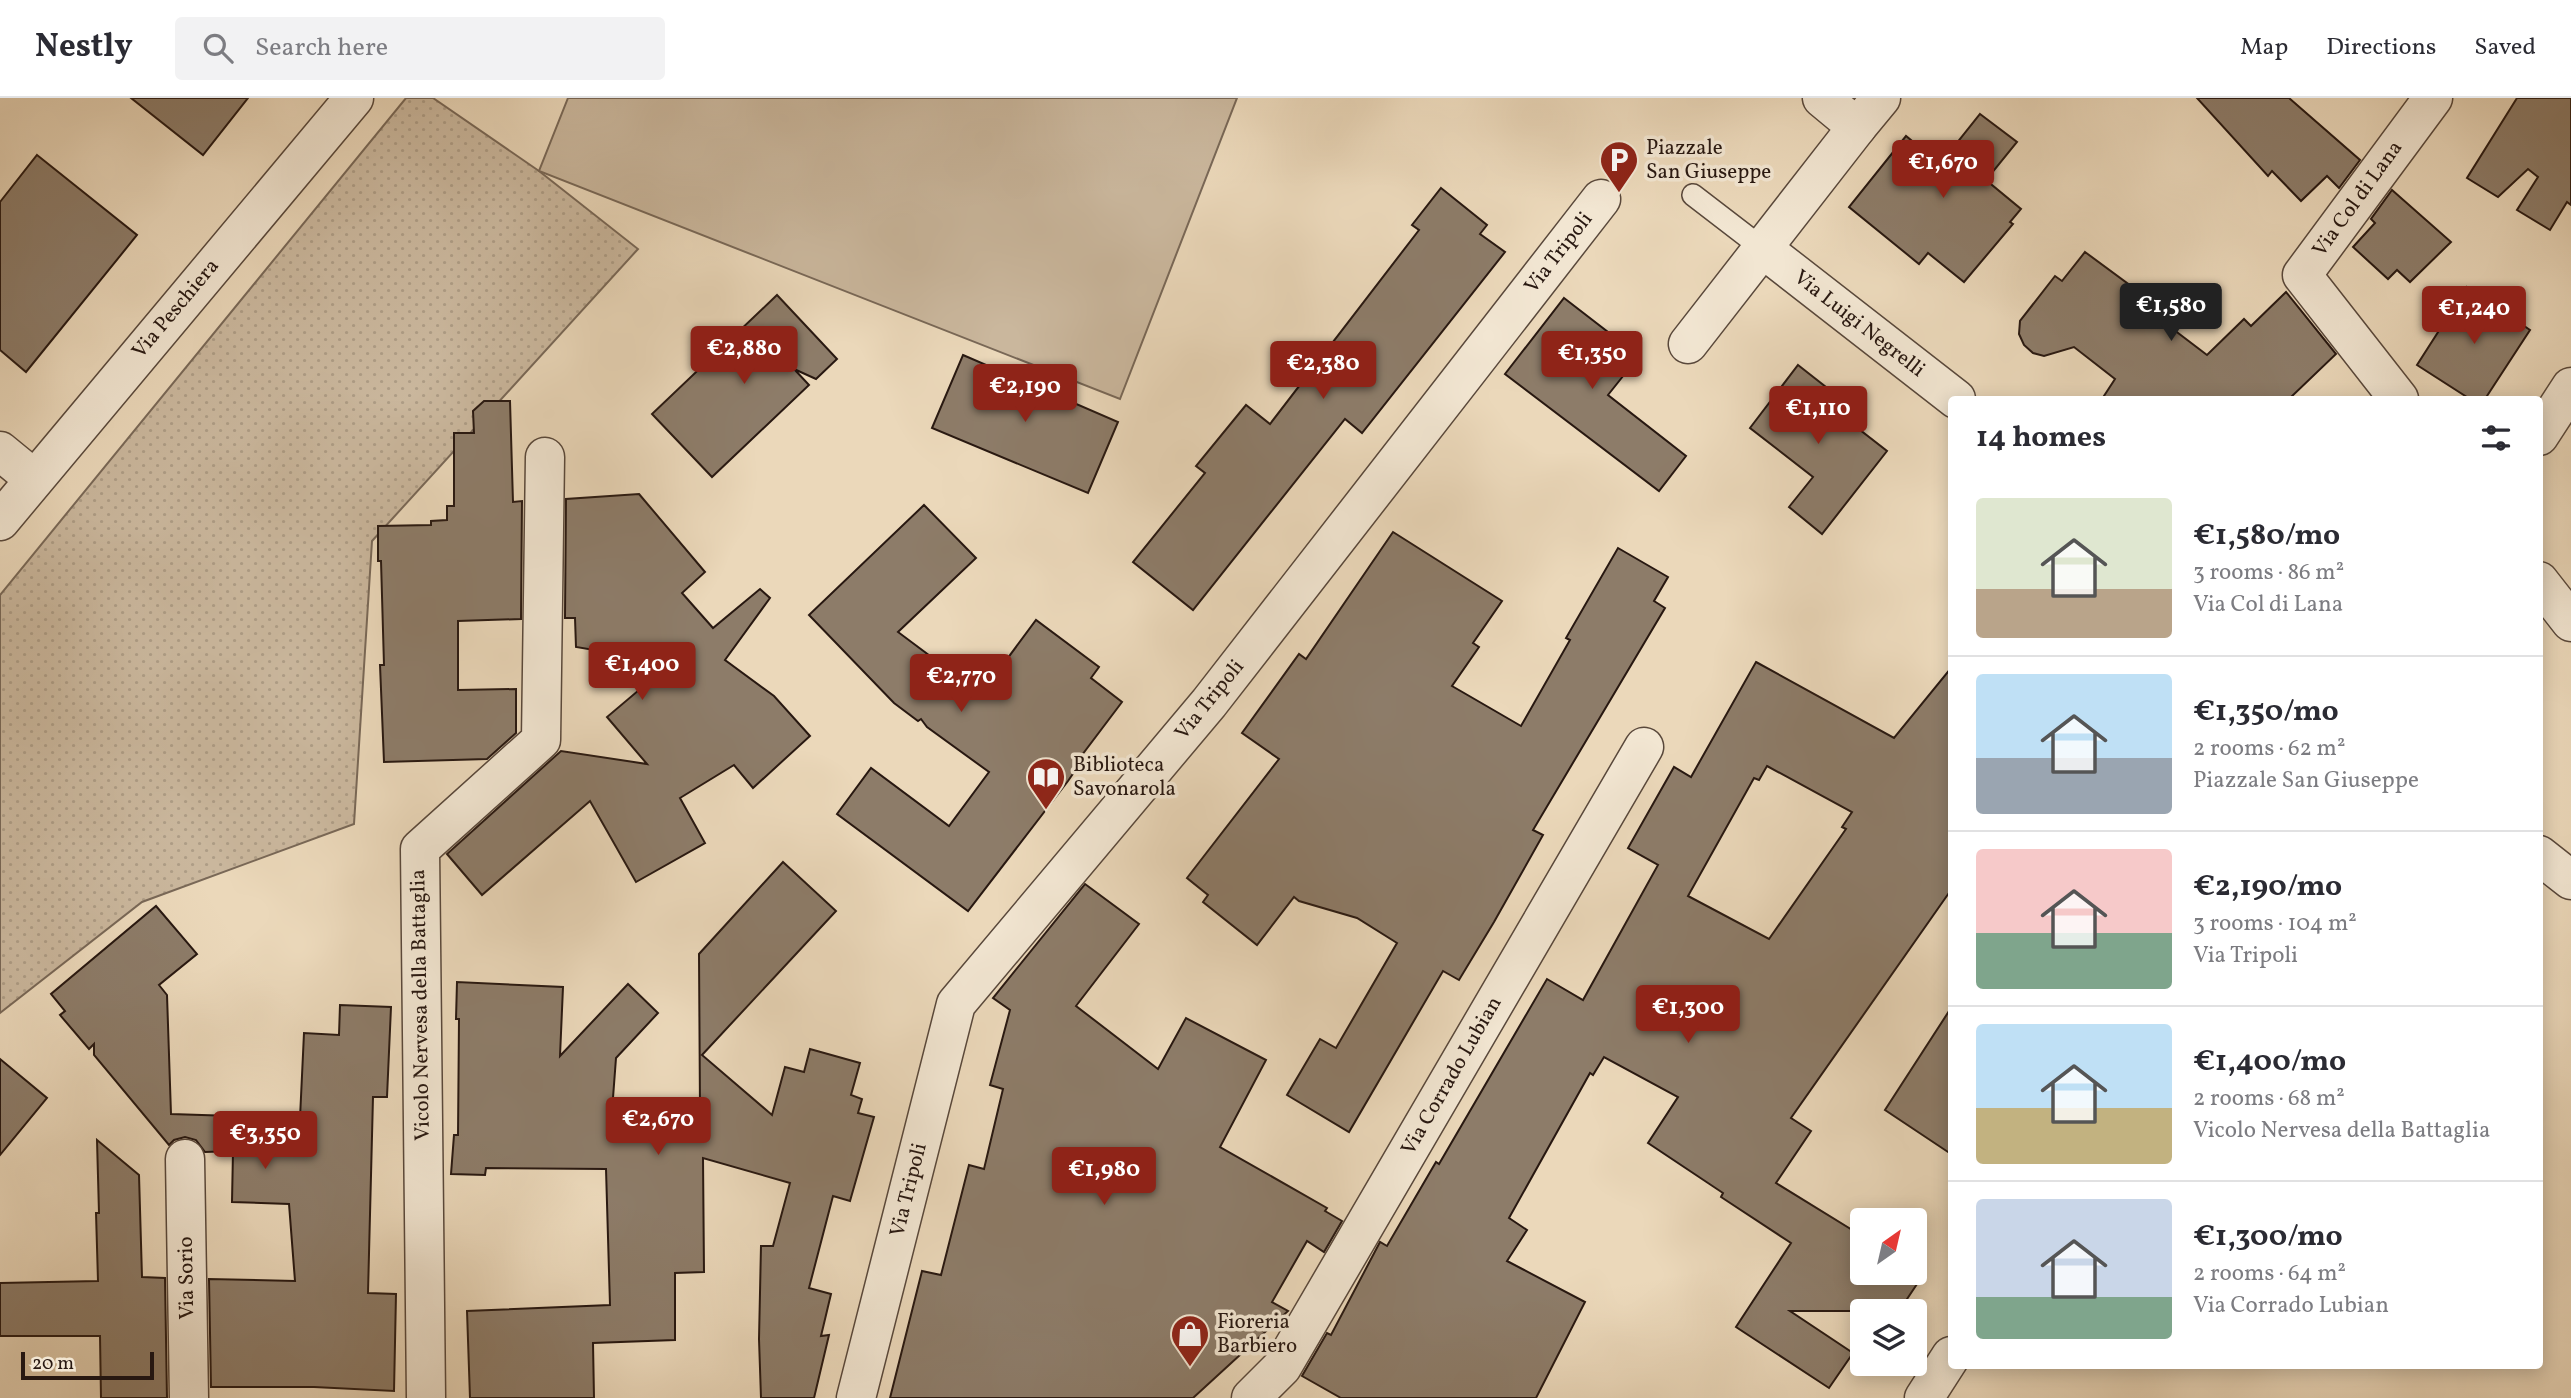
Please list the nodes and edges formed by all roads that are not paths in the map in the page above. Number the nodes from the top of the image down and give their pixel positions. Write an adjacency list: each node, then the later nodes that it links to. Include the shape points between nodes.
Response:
1 (354, 98): 16 (street, Via Peschiera)
2 (1822, 98): 5 (street)
3 (1881, 98): 5 (street)
4 (2433, 98): 12 (street, Via Col di Lana, via 2302,275)
5 (1857, 127): 8 (street)
6 (1693, 195): 8 (lane)
7 (1601, 200): 27 (street, Via Tripoli, via 1209,703 956,1004)
8 (1762, 248): 9 (street); 11 (street, Via Luigi Negrelli)
9 (1688, 344)
10 (2571, 387): 13 (street)
11 (1952, 396)
12 (2397, 396)
13 (2543, 430)
14 (0, 451): 16 (street)
15 (545, 457): 26 (street, Vicolo Nervesa della Battaglia, via 541,740 420,849)
16 (33, 478): 17 (street, Via Peschiera)
17 (0, 521)
18 (2543, 586): 19 (street)
19 (2571, 622)
20 (1644, 747): 28 (street, Via Corrado Lubian, via 1282,1367)
21 (2543, 858): 22 (street)
22 (2571, 880)
23 (185, 1159): 25 (street, Via Sorio)
24 (1948, 1361): 29 (street)
25 (189, 1398)
26 (426, 1398)
27 (856, 1398)
28 (1251, 1398)
29 (1924, 1398)

